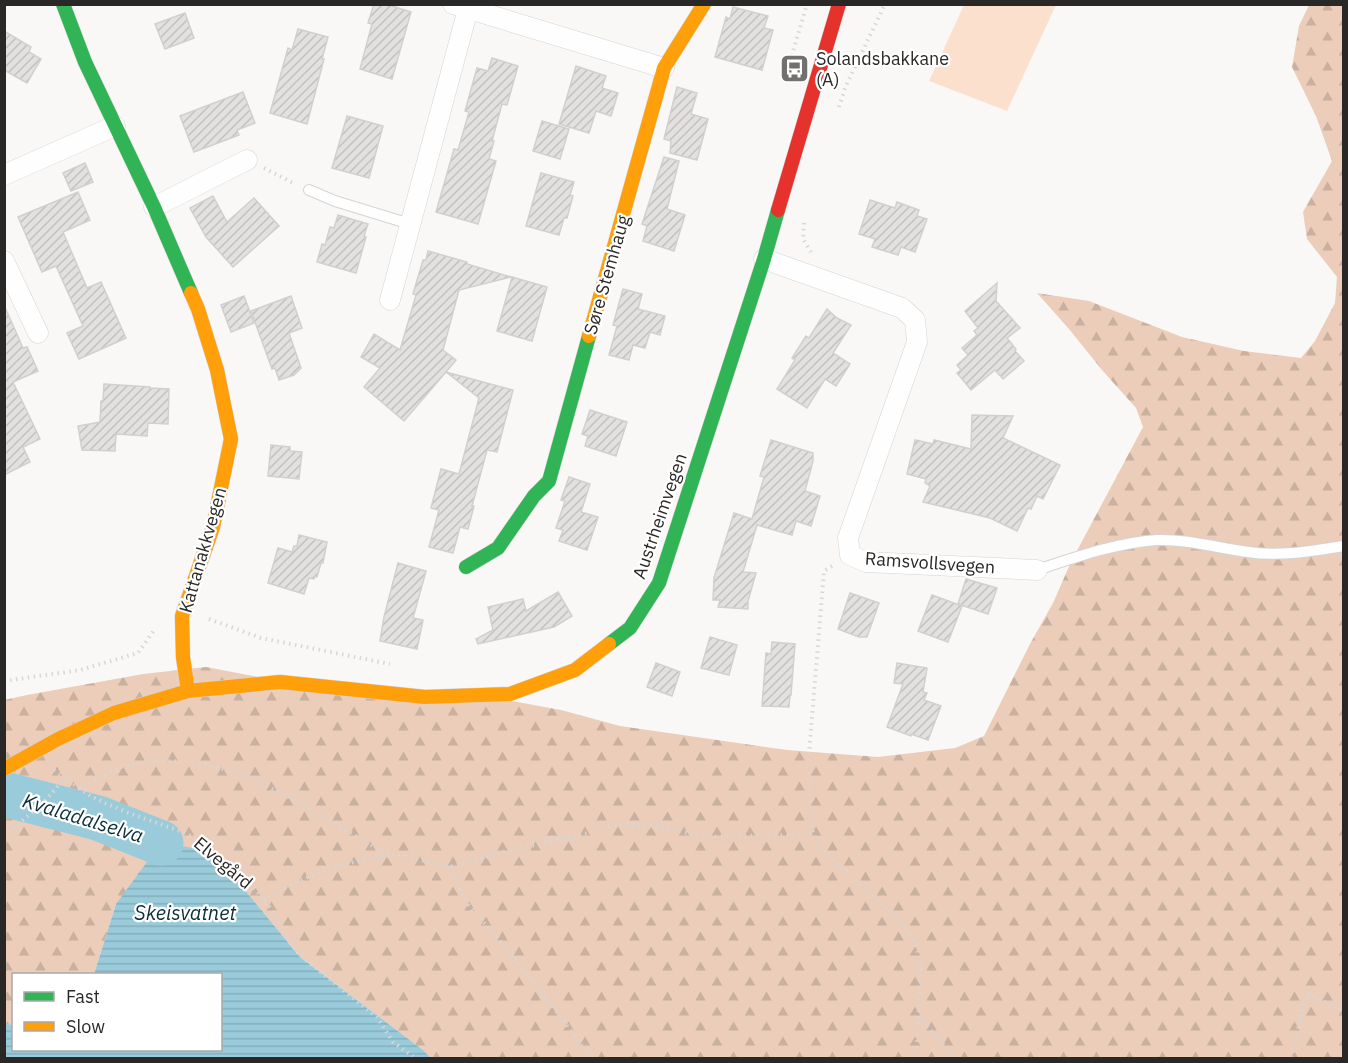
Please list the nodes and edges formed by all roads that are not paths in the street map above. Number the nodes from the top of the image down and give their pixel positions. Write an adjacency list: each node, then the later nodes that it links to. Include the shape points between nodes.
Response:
1 (63, 4): 6 (street, Kattanakkvegen)
2 (704, 4): 5 (street, Søre Stemhaug)
3 (839, 4): 12 (street, Austrheimvegen)
4 (461, 7): 5 (street); 11 (street)
5 (664, 68): 17 (street, Søre Stemhaug, via 549,481 498,548)
6 (115, 126): 8 (street); 10 (street, Kattanakkvegen)
7 (247, 160): 10 (street)
8 (4, 176)
9 (309, 190): 11 (lane)
10 (154, 207): 19 (street, Kattanakkvegen, via 198,309 217,370 231,439 213,528 182,616)
11 (410, 224): 14 (street)
12 (764, 259): 18 (street, Ramsvollsvegen, via 902,308 915,320 917,342 848,538 850,555 866,562); 19 (street, Austrheimvegen, via 658,583 630,628 575,670 510,694 425,697 280,682)
13 (4, 261): 15 (street)
14 (390, 300)
15 (38, 333)
16 (1344, 546): 18 (lane, Ramsvollsvegen, via 1263,554 1159,540 1103,549)
17 (466, 567)
18 (1037, 570)
19 (188, 691): 20 (street, Austrheimvegen, bridge, via 114,713 44,745)
20 (4, 770)

